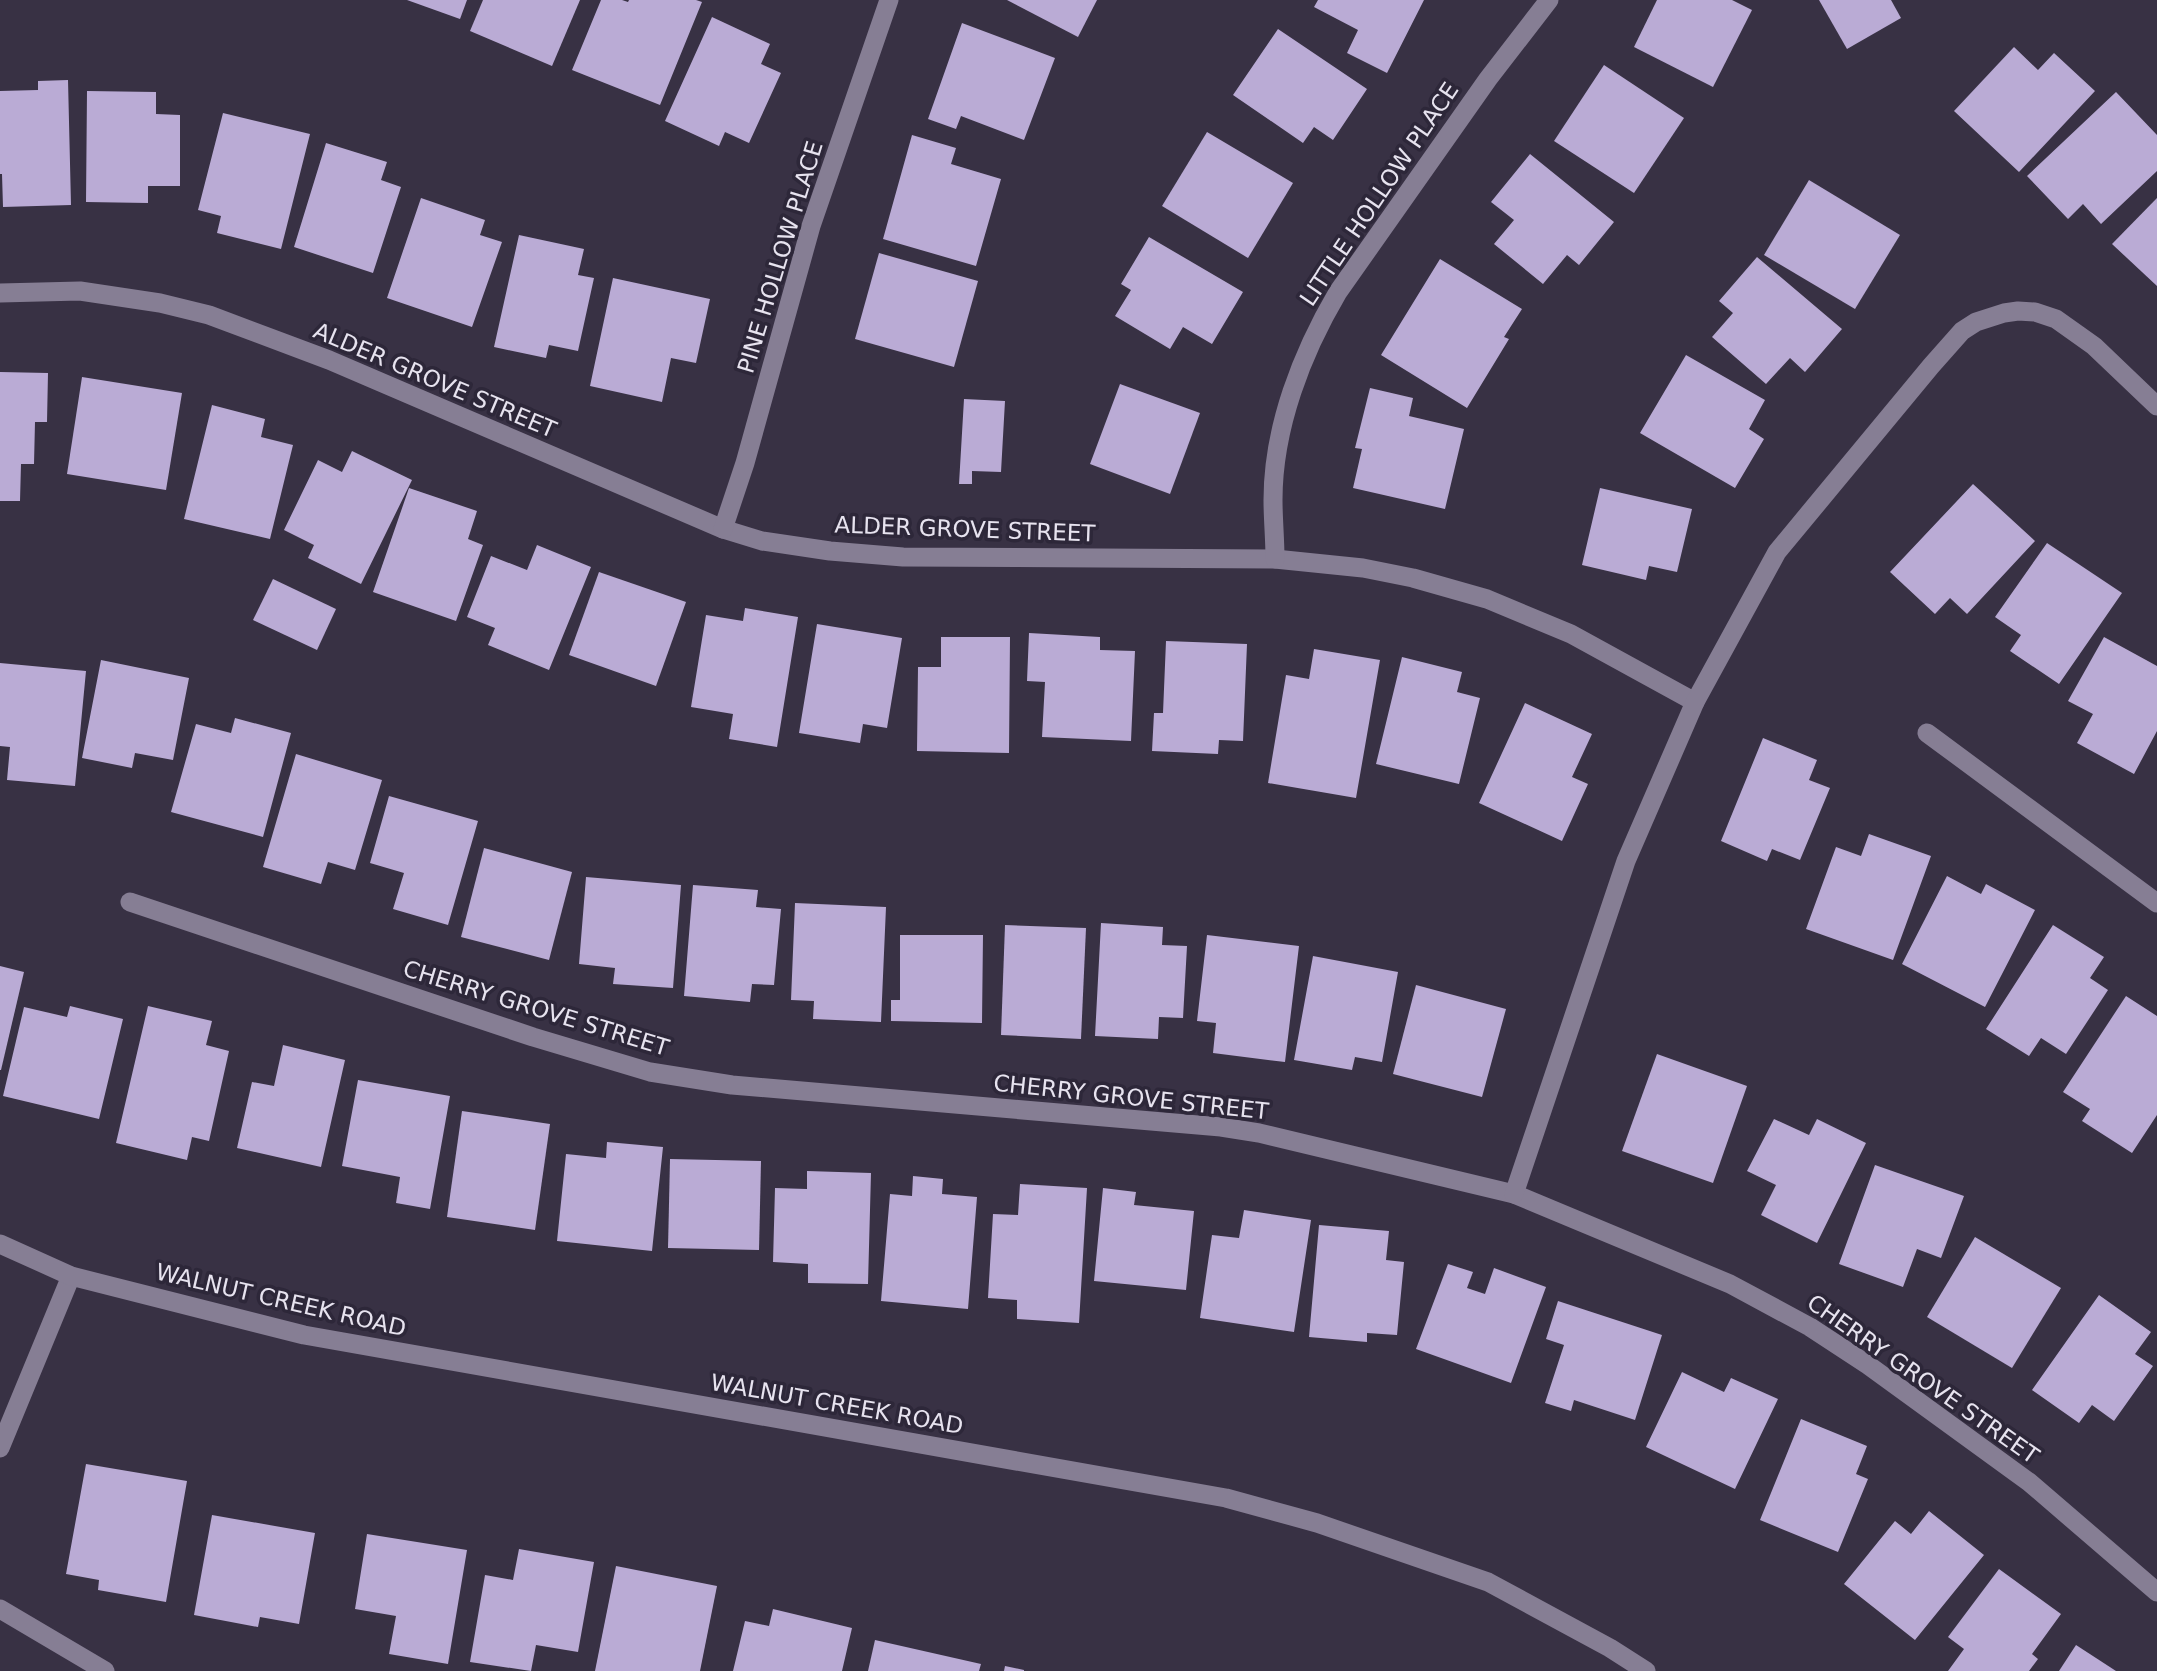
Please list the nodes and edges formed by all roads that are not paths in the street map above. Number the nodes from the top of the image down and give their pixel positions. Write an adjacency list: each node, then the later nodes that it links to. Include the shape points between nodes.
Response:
1 (1549, 0): 6 (street, LITTLE HOLLOW PLACE, via 1488,79 1321,321 1291,392 1276,456)
2 (883, 2): 5 (street, PINE HOLLOW PLACE, via 811,226 746,463)
3 (0, 293): 5 (street, ALDER GROVE STREET, via 80,291 209,314 329,360)
4 (2157, 406): 7 (street, via 2094,346 2056,319 2018,311 1976,322 1962,331 1914,386 1777,552)
5 (723, 529): 6 (street, ALDER GROVE STREET, via 762,541 903,557)
6 (1275, 559): 7 (street, ALDER GROVE STREET, via 1363,568 1487,599 1571,634)
7 (1695, 702): 11 (street, via 1626,861)
8 (1927, 733): 10 (street)
9 (130, 902): 11 (street, CHERRY GROVE STREET, via 650,1072 732,1085 1247,1131)
10 (2157, 903)
11 (1514, 1194): 15 (street, CHERRY GROVE STREET, via 1730,1284 1810,1327 2029,1482)
12 (0, 1244): 13 (street, WALNUT CREEK ROAD)
13 (71, 1276): 14 (street); 18 (street, WALNUT CREEK ROAD, via 304,1335 1226,1498 1317,1523 1488,1582)
14 (0, 1448)
15 (2157, 1592)
16 (0, 1609): 17 (street)
17 (105, 1671)
18 (1646, 1671)

